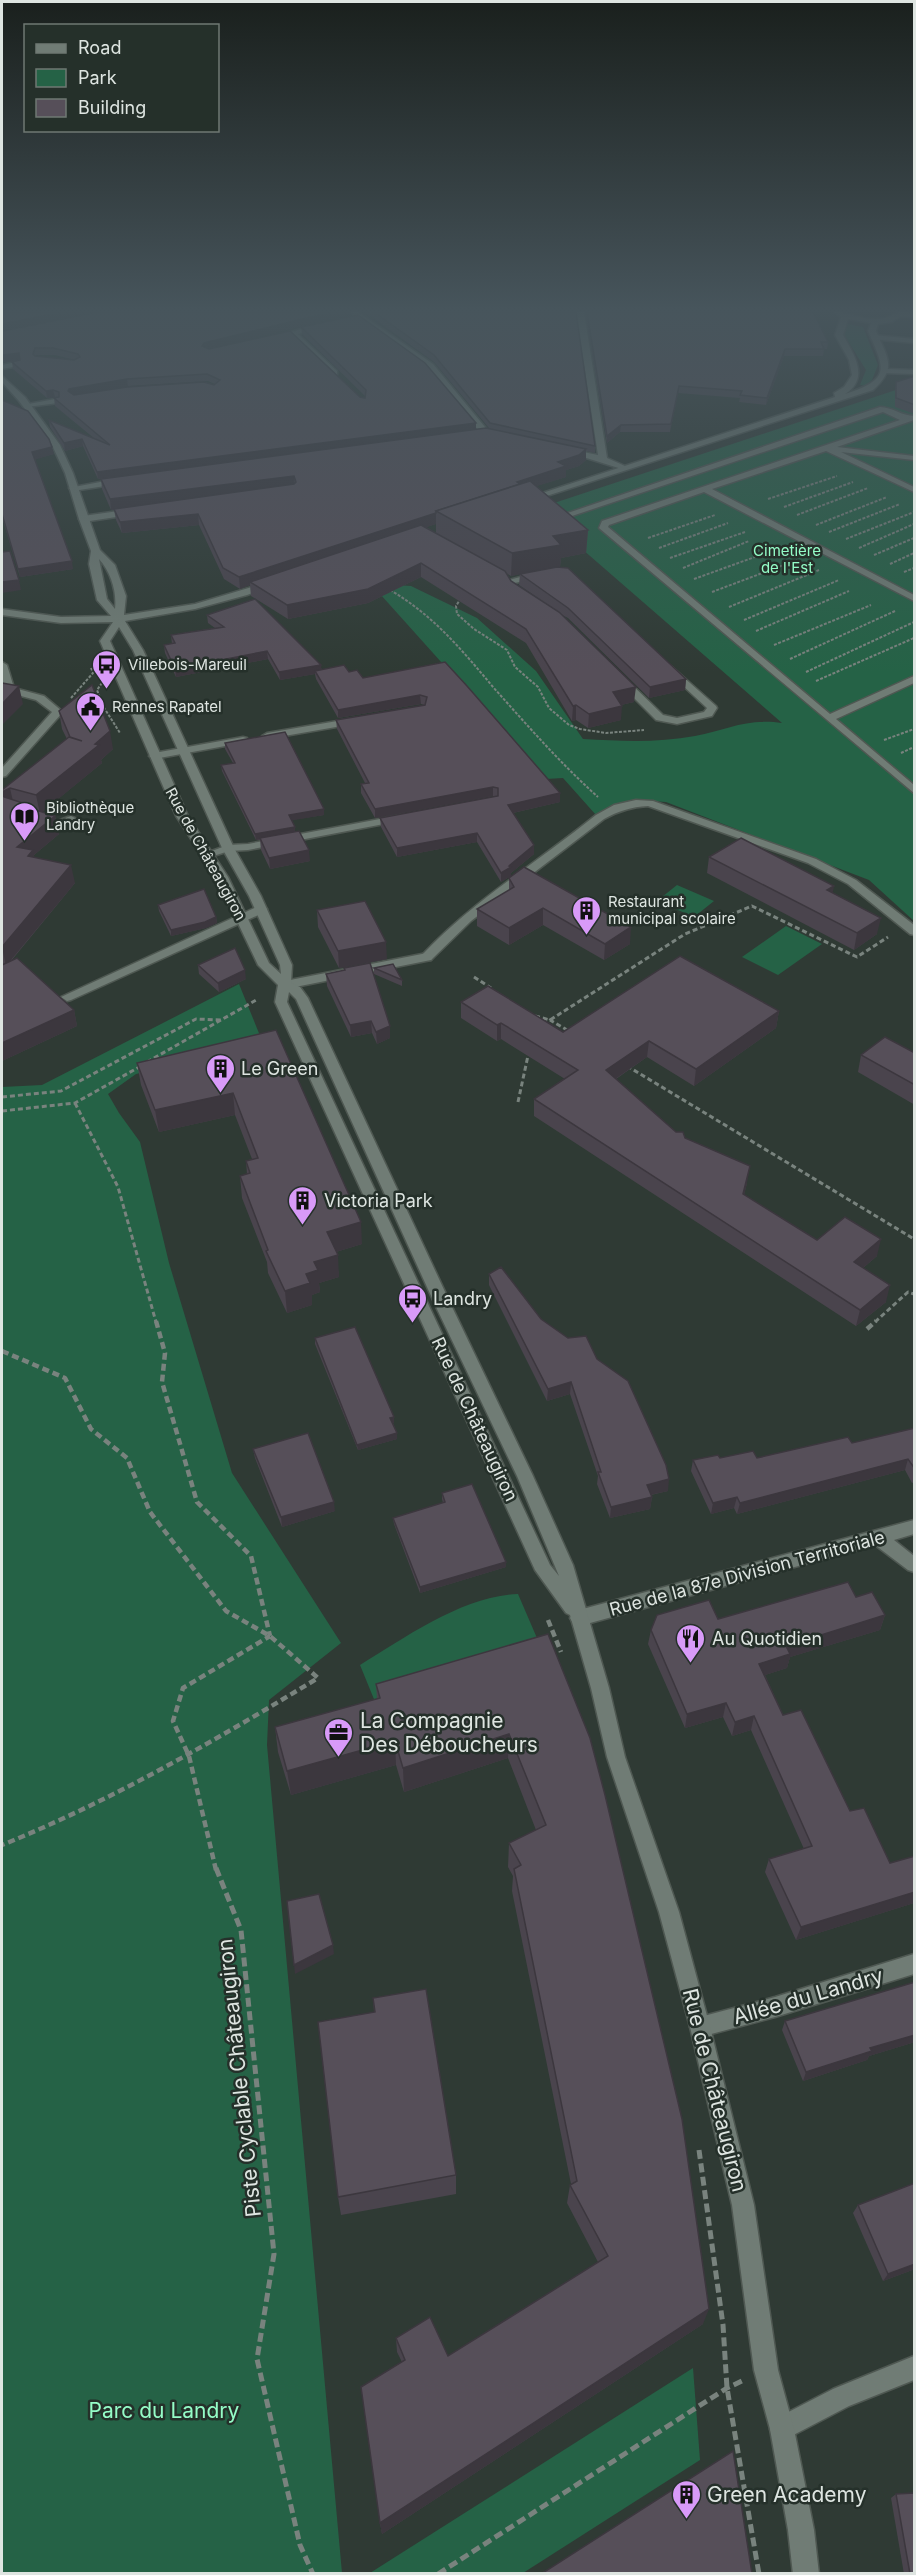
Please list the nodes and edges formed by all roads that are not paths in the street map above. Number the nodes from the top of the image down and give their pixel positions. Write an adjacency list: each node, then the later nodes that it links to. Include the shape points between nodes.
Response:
1 (47, 432): 14 (main road, Rue de Châteaugiron)
2 (481, 432): 7 (main road)
3 (599, 432): 11 (main road)
4 (731, 432): 12 (main road)
5 (814, 432): 19 (main road)
6 (871, 432): 8 (main road)
7 (507, 438)
8 (826, 448): 10 (main road); 15 (main road); 16 (main road)
9 (560, 449): 11 (main road)
10 (915, 458)
11 (603, 459): 12 (main road)
12 (622, 468): 17 (main road)
13 (133, 480): 14 (main road)
14 (73, 488): 20 (main road, Rue de Châteaugiron)
15 (705, 489): 25 (main road); 32 (main road, via 603,524 605,530)
16 (912, 489)
17 (513, 504)
18 (140, 512): 20 (main road)
19 (557, 518)
20 (83, 519): 21 (main road, Rue de Châteaugiron)
21 (96, 551): 27 (main road, Rue de Châteaugiron, via 94,564 102,600); 27 (main road, Rue de Châteaugiron, via 110,565 121,596)
22 (556, 573): 24 (main road, via 505,578)
23 (279, 582): 27 (main road, via 213,604)
24 (514, 591)
25 (915, 598)
26 (2, 612): 27 (main road, via 62,620)
27 (119, 619): 34 (main road, Rue de Châteaugiron, via 138,650); 35 (main road, Rue de Châteaugiron, via 105,641)
28 (662, 661): 29 (main road, via 712,708 708,714 677,721 660,718)
29 (611, 670)
30 (3, 672): 36 (main road, via 10,690 40,698 58,712)
31 (915, 680): 32 (main road)
32 (829, 718): 37 (main road)
33 (362, 719): 34 (main road)
34 (185, 750): 35 (main road); 41 (main road, Rue de Châteaugiron)
35 (154, 756): 42 (main road, Rue de Châteaugiron, via 182,816)
36 (2, 774)
37 (915, 790)
38 (24, 814): 40 (main road, via 58,825)
39 (414, 816): 41 (main road)
40 (71, 819)
41 (228, 848): 42 (main road); 43 (main road, Rue de Châteaugiron)
42 (207, 855): 44 (main road, Rue de Châteaugiron)
43 (261, 909): 44 (main road); 46 (main road, Rue de Châteaugiron, via 286,965)
44 (243, 918): 46 (main road, Rue de Châteaugiron, via 264,965); 47 (main road)
45 (911, 928): 46 (main road, via 852,882 812,861 649,803 629,803 613,809 495,896 426,957)
46 (285, 985): 51 (main road, Rue de Châteaugiron, via 282,1002 544,1570)
47 (67, 997)
48 (915, 1527): 49 (main road, Rue de la 87e Division Territoriale)
49 (878, 1537): 50 (main road); 51 (main road, Rue de la 87e Division Territoriale)
50 (915, 1565)
51 (579, 1618): 53 (main road, Rue de Châteaugiron, via 616,1757 669,1912)
52 (915, 1964): 53 (main road, Allée du Landry)
53 (700, 2027): 55 (main road, Rue de Châteaugiron, via 743,2205 766,2370)
54 (915, 2368): 55 (main road, via 841,2397)
55 (782, 2429): 56 (main road, Rue de Châteaugiron)
56 (806, 2574)

